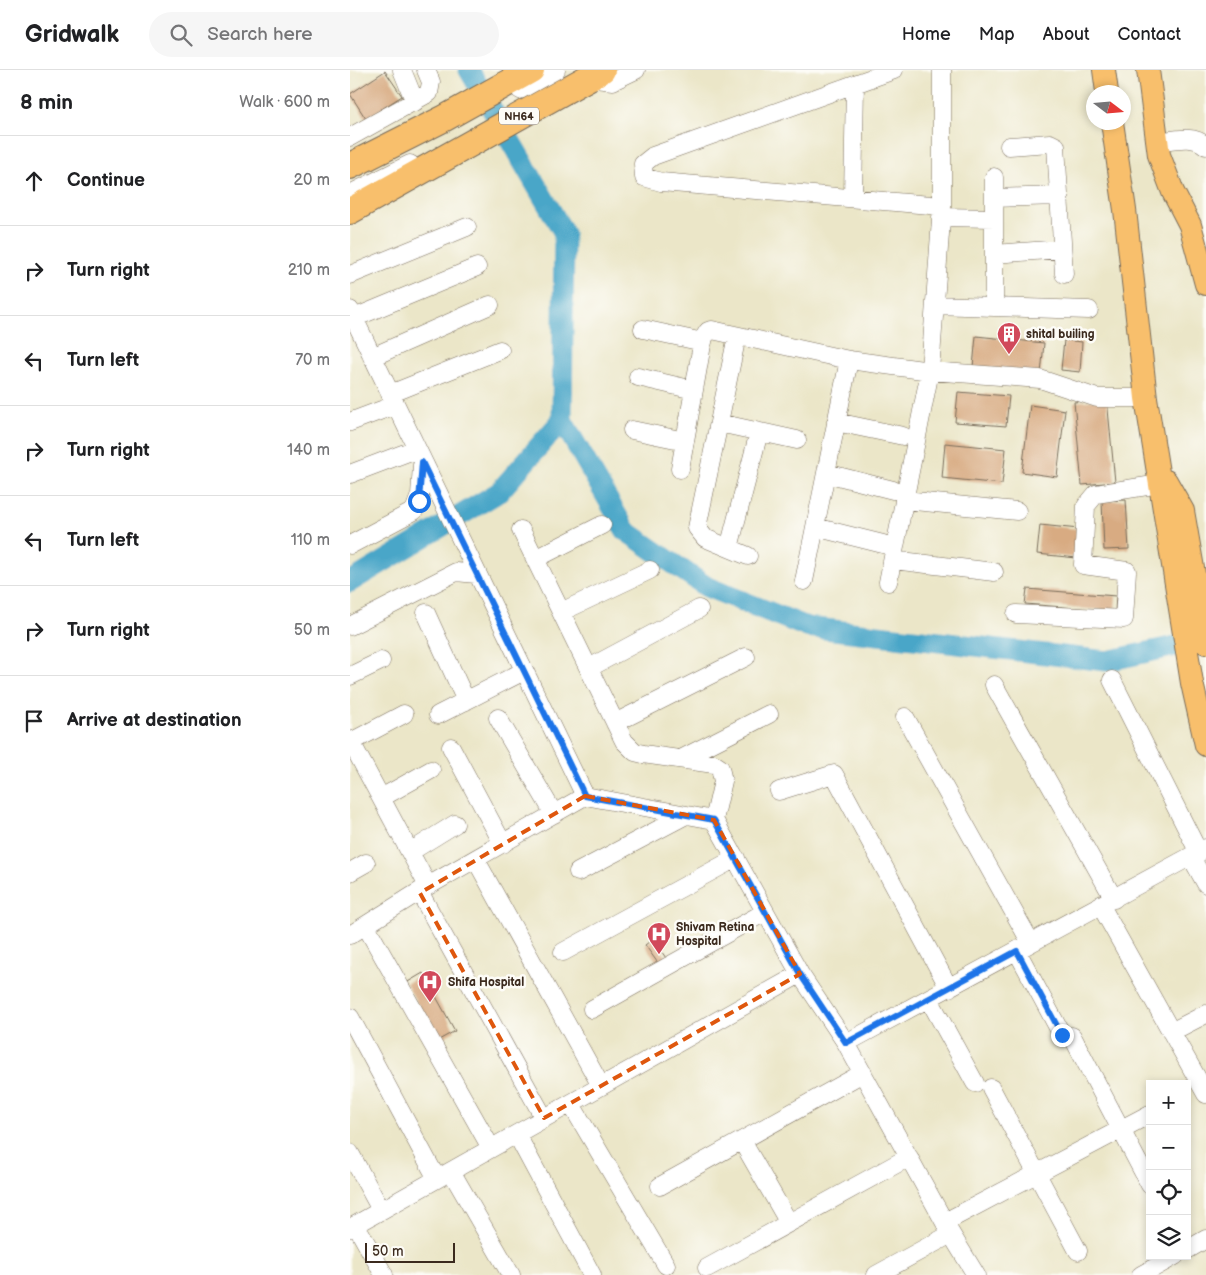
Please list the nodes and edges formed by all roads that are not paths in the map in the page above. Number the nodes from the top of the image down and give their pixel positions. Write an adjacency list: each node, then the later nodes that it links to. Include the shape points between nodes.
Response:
1 (402, 70): 13 (street)
2 (426, 70): 13 (street, via 431,82 429,93)
3 (531, 70): 15 (highway, NH64)
4 (556, 70): 15 (street)
5 (636, 70): 10 (street, via 613,81)
6 (894, 70): 11 (street)
7 (942, 70): 29 (street)
8 (1104, 70): 12 (main road)
9 (1148, 70): 17 (main road)
10 (586, 74): 15 (highway, NH64)
11 (855, 84): 26 (street); 26 (street, via 653,156 643,164 642,171 644,177 661,182)
12 (1106, 85)
13 (415, 102): 16 (street)
14 (1113, 130): 53 (main road)
15 (452, 135): 20 (highway, NH64); 21 (highway, NH64); 23 (street); 24 (street)
16 (350, 136)
17 (1157, 142): 19 (street, via 1191,138); 38 (main road, via 1173,192 1190,225)
18 (1009, 146): 25 (street, via 1054,143)
19 (1206, 146)
20 (350, 166)
21 (432, 166): 28 (highway, NH64); 31 (street, via 427,182)
22 (994, 177): 27 (street)
23 (350, 180)
24 (350, 194)
25 (1059, 196): 27 (street); 33 (street)
26 (853, 198): 29 (street)
27 (994, 198): 30 (street)
28 (350, 211)
29 (942, 212): 30 (street); 40 (street)
30 (994, 218): 34 (street)
31 (350, 225)
32 (467, 228): 37 (street)
33 (1062, 249): 34 (street); 36 (street)
34 (994, 254): 41 (street)
35 (477, 267): 43 (street)
36 (1064, 274)
37 (350, 275)
38 (1206, 284)
39 (490, 305): 48 (street)
40 (935, 305): 41 (street); 50 (street)
41 (994, 307): 42 (street)
42 (1090, 310)
43 (352, 314): 48 (street)
44 (643, 330): 46 (street)
45 (737, 336): 46 (street, via 708,331); 49 (street); 57 (street)
46 (703, 342): 52 (street)
47 (500, 350): 54 (street)
48 (372, 358): 54 (street)
49 (849, 360): 50 (street); 56 (street)
50 (930, 371): 53 (street, via 1040,379 1097,398); 68 (street)
51 (638, 377): 52 (street)
52 (694, 390): 62 (street)
53 (1146, 398): 67 (main road)
54 (392, 399): 55 (street); 63 (street)
55 (350, 422)
56 (836, 422): 60 (street); 65 (street)
57 (719, 423): 59 (street); 75 (street, via 697,528 706,538)
58 (632, 430): 62 (street)
59 (759, 432): 61 (street); 75 (street)
60 (903, 436)
61 (797, 440)
62 (685, 441): 64 (street)
63 (419, 455): 66 (street); 74 (street, via 420,495 414,511); 80 (street)
64 (680, 469)
65 (826, 473): 68 (street); 71 (street)
66 (350, 474)
67 (1159, 475): 79 (main road); 88 (street, via 1096,494 1086,506 1083,565 1127,571 1124,619)
68 (899, 495): 69 (street); 78 (street)
69 (1017, 511)
70 (602, 525): 77 (street)
71 (815, 527): 73 (street); 83 (street)
72 (521, 530): 77 (street)
73 (883, 544)
74 (350, 545)
75 (729, 548): 76 (street)
76 (748, 556)
77 (536, 559): 86 (street)
78 (893, 560): 82 (street); 84 (street)
79 (1182, 561): 90 (main road); 106 (main road, via 1192,683)
80 (473, 569): 89 (street, via 456,572); 94 (street)
81 (650, 570): 86 (street)
82 (994, 572)
83 (804, 581)
84 (888, 582)
85 (699, 609): 93 (street)
86 (562, 612): 93 (street)
87 (426, 613): 98 (street)
88 (1016, 614)
89 (350, 626)
90 (1206, 644)
91 (746, 657): 104 (street)
92 (380, 661): 95 (street)
93 (588, 668): 104 (street)
94 (524, 671): 98 (street); 111 (street)
95 (350, 676)
96 (1112, 680): 119 (street)
97 (994, 685): 127 (street)
98 (466, 701): 101 (street)
99 (404, 714): 105 (street)
100 (770, 714): 108 (street)
101 (438, 715)
102 (904, 717): 130 (street)
103 (498, 718): 113 (street)
104 (615, 723): 108 (street, via 624,741 635,752)
105 (351, 741): 112 (street)
106 (1206, 745)
107 (451, 747): 117 (street)
108 (681, 759): 115 (street, via 714,764 723,771)
109 (431, 770): 112 (street)
110 (779, 791): 133 (street, via 834,774)
111 (585, 796): 113 (street); 114 (street)
112 (381, 798): 118 (street)
113 (554, 814): 117 (street)
114 (686, 815): 115 (street); 124 (street)
115 (714, 820): 120 (street)
116 (455, 824): 118 (street)
117 (503, 844): 121 (street)
118 (410, 852): 126 (street)
119 (1199, 853): 125 (street); 127 (street)
120 (736, 858): 128 (street); 131 (street)
121 (476, 860): 126 (street); 141 (street)
122 (366, 863): 123 (street)
123 (350, 872)
124 (578, 872)
125 (1206, 884)
126 (424, 889): 129 (street); 145 (street)
127 (1107, 902): 130 (street); 138 (street)
128 (765, 912): 132 (street); 135 (street)
129 (356, 928): 149 (street)
130 (1024, 947): 133 (street); 146 (street, via 1067,1035)
131 (563, 952)
132 (800, 974): 139 (street); 141 (street)
133 (949, 988): 134 (street)
134 (929, 999): 139 (street); 152 (street)
135 (592, 1009)
136 (1206, 1014): 138 (street)
137 (350, 1017): 153 (street)
138 (1171, 1032): 142 (street)
139 (846, 1043): 140 (street)
140 (863, 1073): 148 (street); 151 (street)
141 (601, 1086): 143 (street)
142 (1198, 1091)
143 (572, 1104): 145 (street); 164 (street)
144 (1146, 1116): 146 (street)
145 (544, 1118): 147 (street)
146 (1121, 1129): 152 (street); 154 (street)
147 (517, 1135): 149 (street); 168 (street)
148 (742, 1141): 155 (street); 157 (street)
149 (491, 1148): 153 (street)
150 (350, 1153): 156 (street)
151 (909, 1157): 157 (street); 159 (street)
152 (1038, 1173): 159 (street); 162 (street)
153 (444, 1175): 156 (street); 167 (street)
154 (1146, 1177)
155 (660, 1186)
156 (381, 1210): 158 (street)
157 (789, 1223): 165 (street)
158 (353, 1226): 166 (street)
159 (948, 1228): 169 (street); 170 (street)
160 (1206, 1239): 161 (street)
161 (1191, 1248)
162 (1078, 1250)
163 (1168, 1260): 171 (street)
164 (666, 1265)
165 (707, 1268)
166 (384, 1275)
167 (511, 1275)
168 (592, 1275)
169 (876, 1275)
170 (976, 1275)
171 (1141, 1275)

